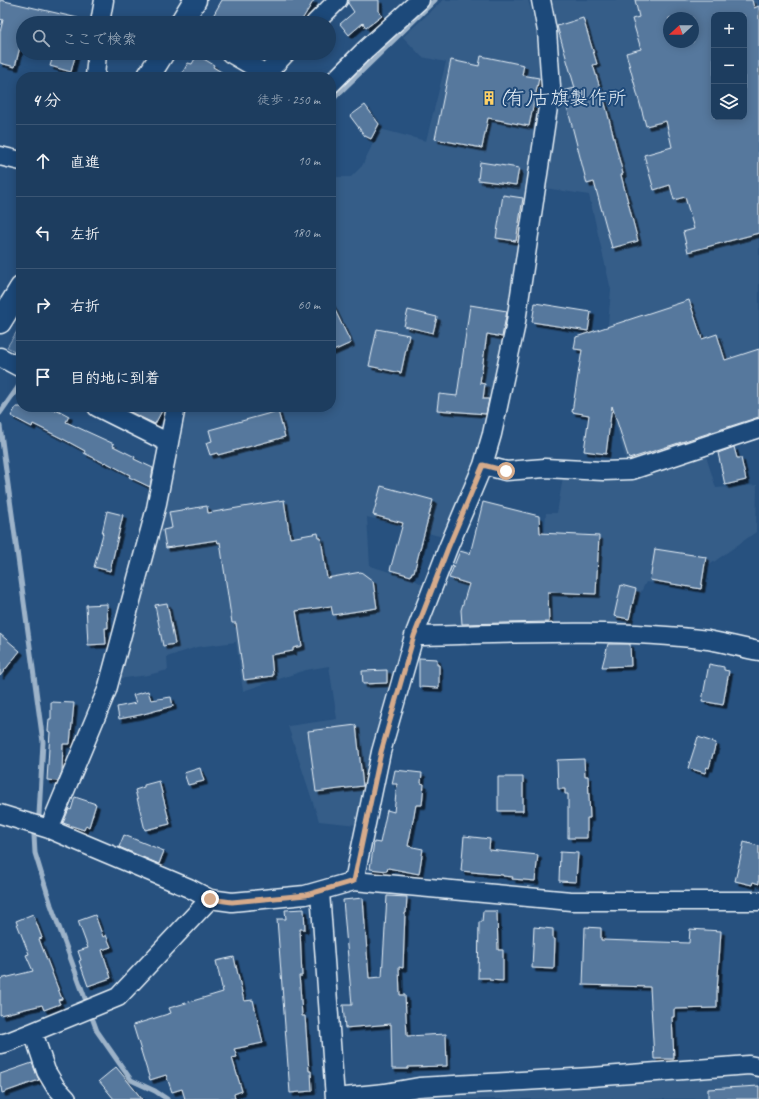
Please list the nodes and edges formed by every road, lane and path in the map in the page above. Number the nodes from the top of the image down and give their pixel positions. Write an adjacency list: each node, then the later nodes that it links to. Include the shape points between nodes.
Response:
1 (104, 0): 6 (street)
2 (195, 0): 7 (street)
3 (338, 0): 8 (street)
4 (541, 0): 28 (street, via 547,31 551,86 515,328)
5 (409, 4): 17 (street)
6 (101, 16)
7 (185, 16)
8 (322, 16)
9 (96, 60): 13 (street)
10 (159, 60): 14 (street)
11 (242, 60): 15 (street)
12 (279, 60): 16 (street)
13 (95, 72)
14 (151, 72)
15 (263, 72)
16 (268, 72)
17 (336, 79)
18 (0, 156): 19 (street)
19 (16, 160)
20 (16, 296): 21 (street)
21 (0, 322)
22 (0, 357): 23 (street)
23 (16, 365)
24 (107, 412): 27 (street)
25 (175, 412): 27 (street)
26 (759, 428): 28 (street, via 632,470 544,468 506,471)
27 (169, 444): 32 (street, via 156,508 107,690)
28 (483, 465): 29 (street)
29 (414, 636): 30 (street, via 580,632 650,635 710,641); 33 (street, via 381,752)
30 (759, 651)
31 (0, 814): 32 (street)
32 (41, 826): 35 (street)
33 (354, 881): 34 (street); 36 (street, via 570,901)
34 (320, 892): 35 (street, via 232,902); 39 (street, via 335,1098 420,1087 749,1065)
35 (210, 899): 37 (street, via 118,996)
36 (759, 901)
37 (33, 1032): 38 (street); 40 (street, via 46,1071)
38 (0, 1044)
39 (759, 1067)
40 (67, 1099)

